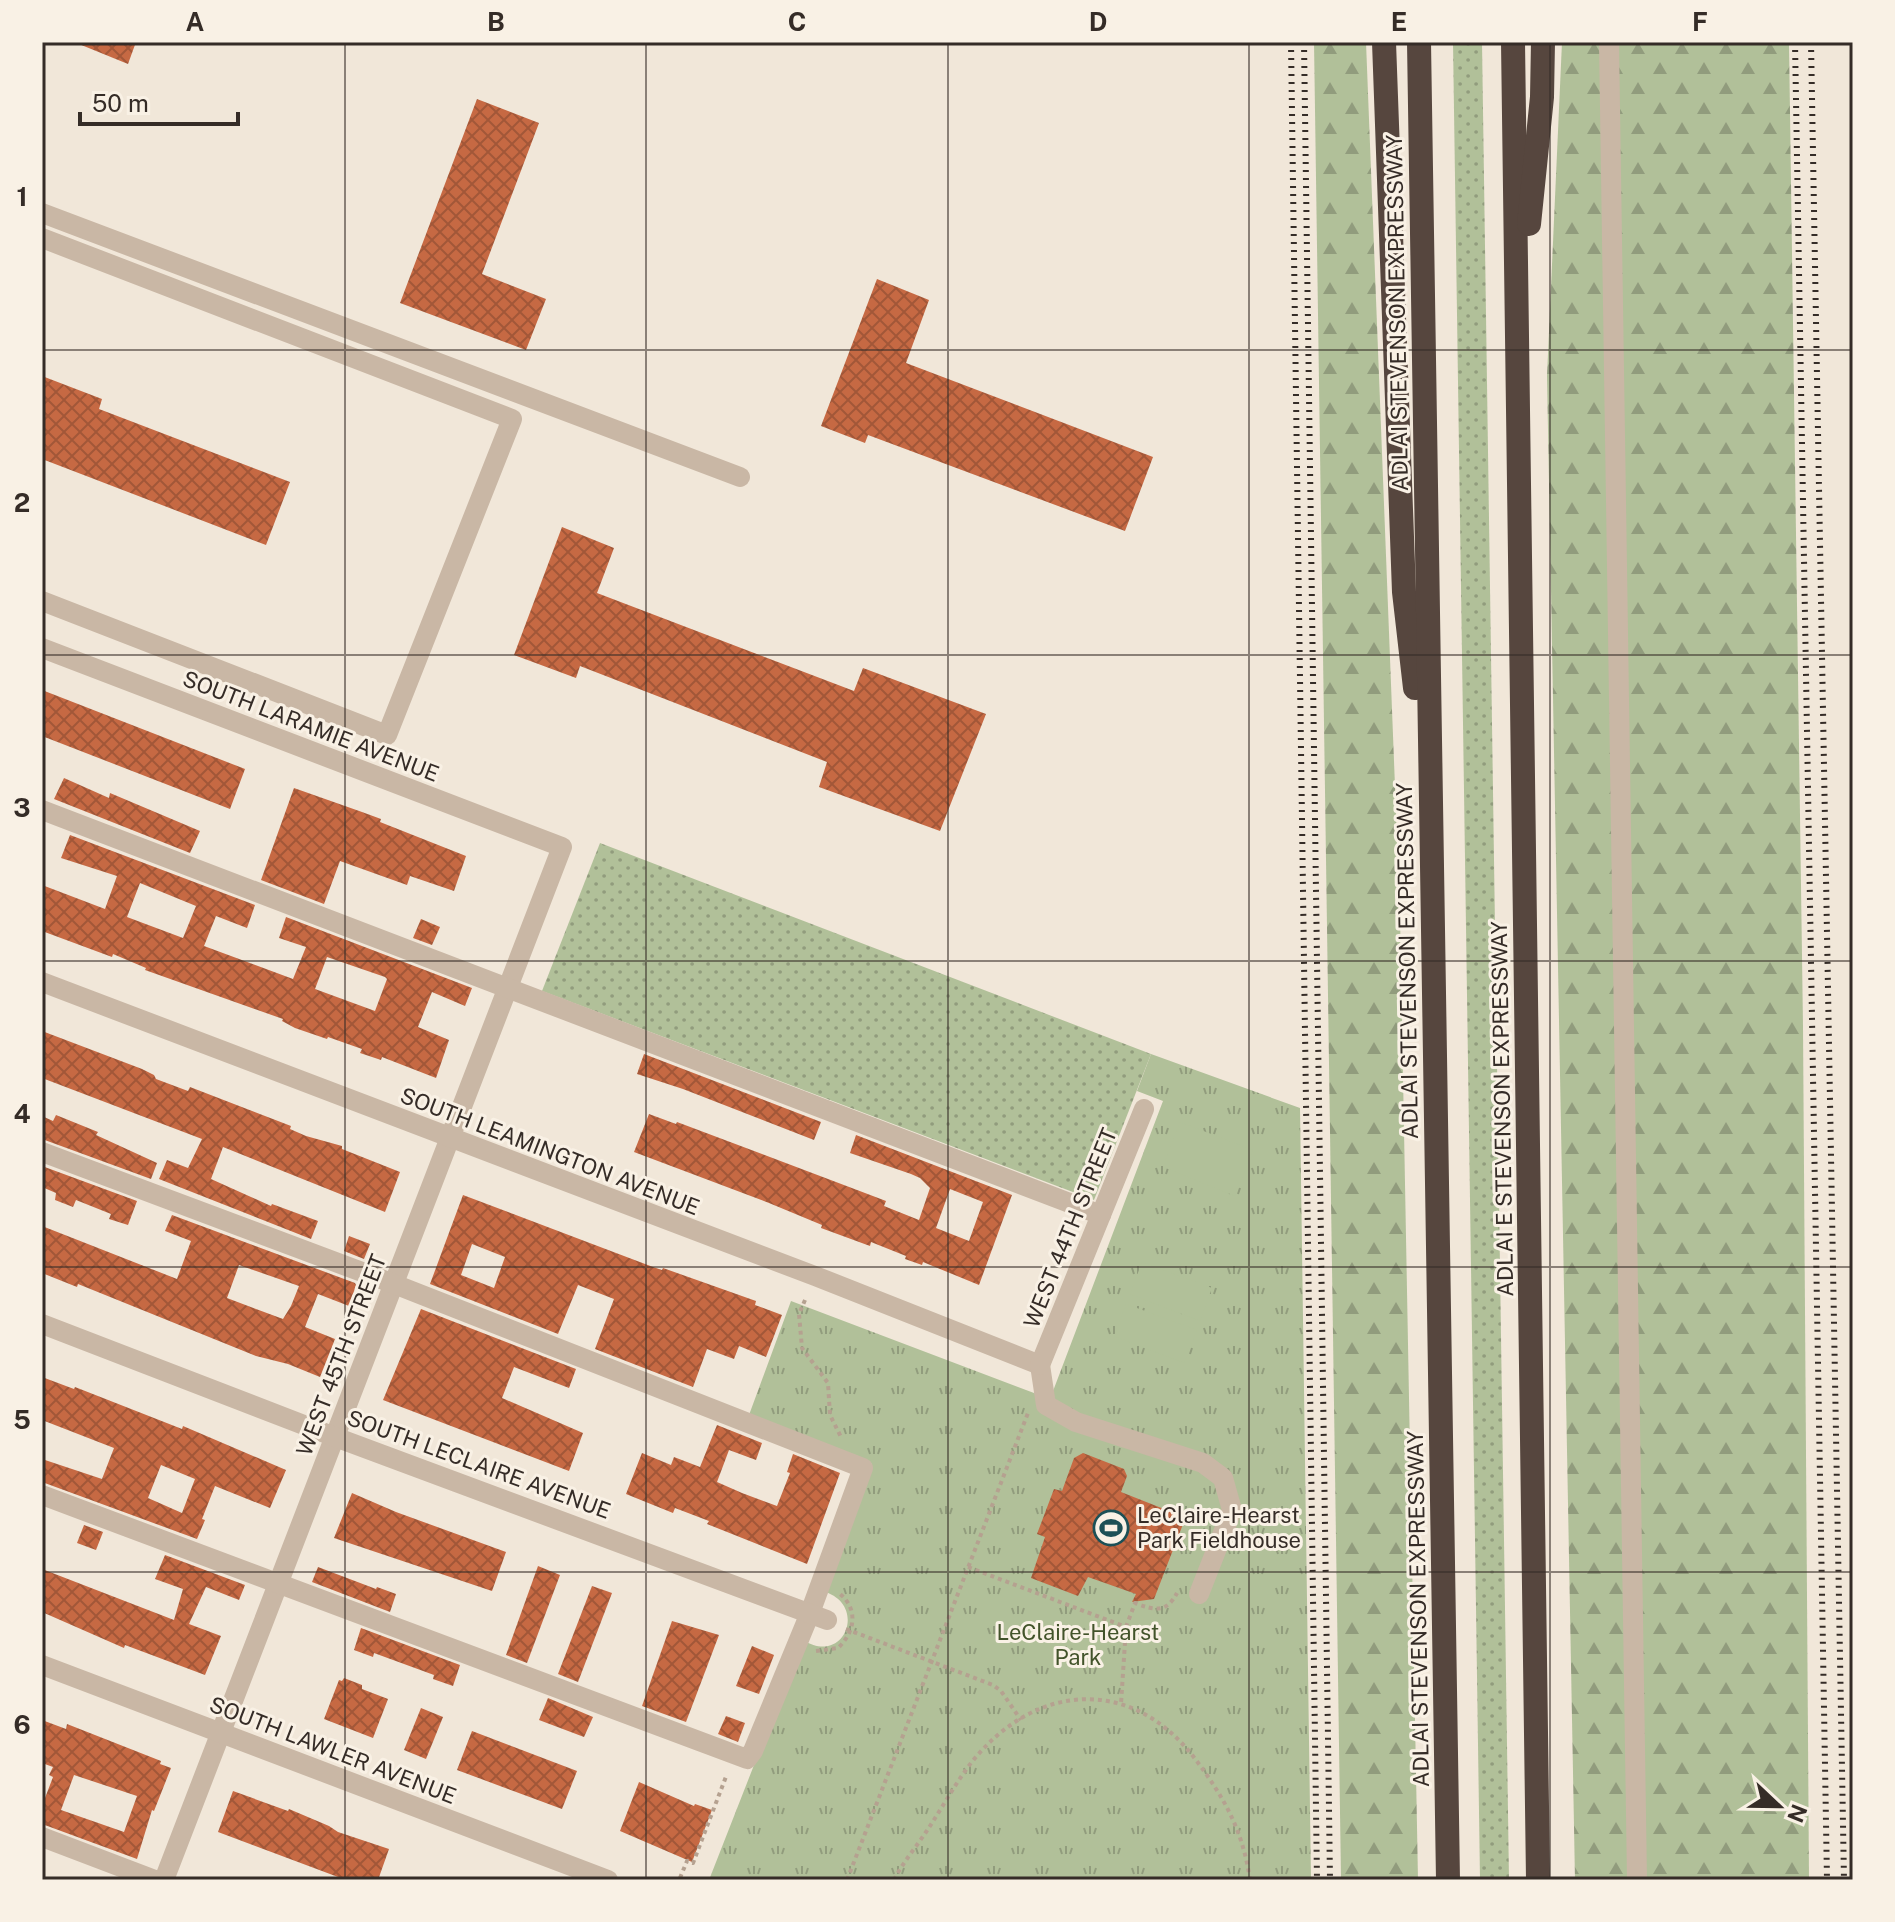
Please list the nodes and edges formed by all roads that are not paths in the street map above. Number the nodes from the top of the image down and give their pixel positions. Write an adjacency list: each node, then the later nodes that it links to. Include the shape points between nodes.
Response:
1 (1384, 42): 13 (highway, via 1404,592)
2 (1419, 42): 13 (highway, ADLAI STEVENSON EXPRESSWAY)
3 (1513, 42): 8 (highway)
4 (1543, 42): 8 (highway)
5 (1609, 42): 37 (street)
6 (42, 213): 9 (street)
7 (42, 238): 10 (street, via 512,419 387,735)
8 (1518, 338): 36 (highway, ADLAI E STEVENSON EXPRESSWAY)
9 (740, 477)
10 (42, 601)
11 (42, 648): 14 (street, SOUTH LARAMIE AVENUE)
12 (42, 810): 16 (street)
13 (1430, 817): 35 (highway, ADLAI STEVENSON EXPRESSWAY)
14 (562, 847): 16 (street, WEST 45TH STREET)
15 (42, 982): 18 (street, SOUTH LEAMINGTON AVENUE)
16 (508, 988): 18 (street, WEST 45TH STREET); 20 (street)
17 (1144, 1109): 20 (street, WEST 44TH STREET)
18 (450, 1139): 21 (street, WEST 45TH STREET); 23 (street, SOUTH LEAMINGTON AVENUE)
19 (42, 1152): 21 (street)
20 (1101, 1215): 23 (street, WEST 44TH STREET)
21 (394, 1284): 24 (street, WEST 45TH STREET); 28 (street, via 863,1468)
22 (42, 1324): 24 (street, SOUTH LECLAIRE AVENUE)
23 (1040, 1365): 27 (street, via 1046,1405 1076,1422 1203,1463 1223,1478 1232,1510)
24 (335, 1437): 26 (street, WEST 45TH STREET); 28 (street, SOUTH LECLAIRE AVENUE)
25 (42, 1495): 26 (street)
26 (278, 1585): 28 (street, via 742,1759 753,1751); 30 (street, WEST 45TH STREET)
27 (1199, 1594)
28 (828, 1621)
29 (42, 1665): 30 (street, SOUTH LAWLER AVENUE)
30 (221, 1733): 33 (street, WEST 45TH STREET); 34 (street, SOUTH LAWLER AVENUE)
31 (42, 1837): 32 (street)
32 (155, 1880)
33 (164, 1880)
34 (608, 1880)
35 (1448, 1880)
36 (1538, 1880)
37 (1637, 1880)

